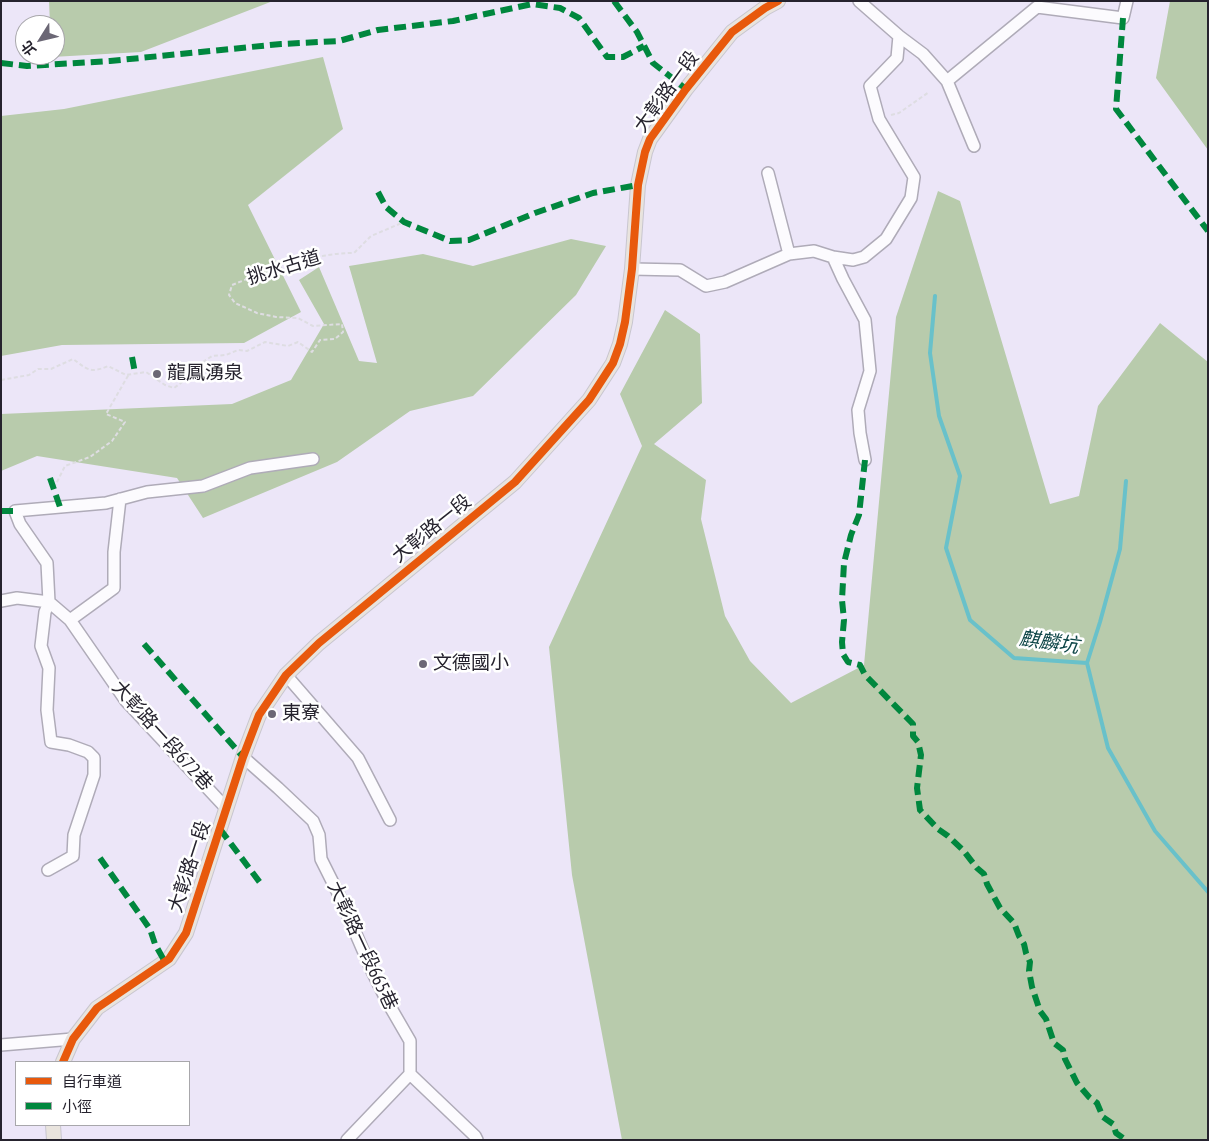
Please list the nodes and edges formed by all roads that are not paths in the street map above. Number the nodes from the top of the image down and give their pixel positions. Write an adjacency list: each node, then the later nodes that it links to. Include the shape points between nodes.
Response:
1 (778, 1): 10 (main road, 大彰路一段, via 732,32 650,139 638,185)
2 (859, 1): 4 (lane)
3 (1127, 1): 5 (lane, via 1123,18 1037,7)
4 (899, 36): 5 (lane, via 923,54); 9 (lane, via 897,58 870,86 879,119 914,177 911,198 886,239 864,257 853,260)
5 (947, 81): 6 (lane)
6 (974, 146)
7 (768, 173): 8 (lane)
8 (789, 254): 9 (lane, via 814,252); 10 (lane, via 725,282 706,286 680,270)
9 (833, 257): 12 (lane, via 865,320 870,371 858,410)
10 (632, 269): 17 (main road, 大彰路一段, via 620,344 613,363 589,400 515,482 319,643)
11 (313, 459): 13 (lane, via 250,468 203,486 147,492)
12 (865, 460)
13 (120, 499): 15 (lane, via 15,511 20,524 47,563); 16 (lane, via 114,588)
14 (1, 601): 15 (lane, via 17,598)
15 (49, 602): 16 (lane, 大彰路一段672巷); 21 (lane, via 41,646 49,668 47,710 51,742 88,752 94,758 94,776 74,835 73,856)
16 (70, 620): 19 (lane, 大彰路一段672巷, via 126,701)
17 (286, 675): 18 (main road, 大彰路一段, via 259,715); 20 (lane, via 358,758)
18 (243, 757): 19 (main road, 大彰路一段); 25 (lane, 大彰路一段665巷, via 313,822 319,835 321,859 388,1003 410,1042)
19 (226, 808): 22 (main road, 大彰路一段, via 186,933 170,959 97,1008)
20 (390, 820)
21 (48, 870)
22 (73, 1039): 23 (lane); 24 (main road, 大彰路一段)
23 (1, 1045)
24 (63, 1061)
25 (410, 1074): 28 (lane); 29 (lane)
26 (53, 1126): 27 (main road)
27 (54, 1140)
28 (347, 1140)
29 (477, 1140)

